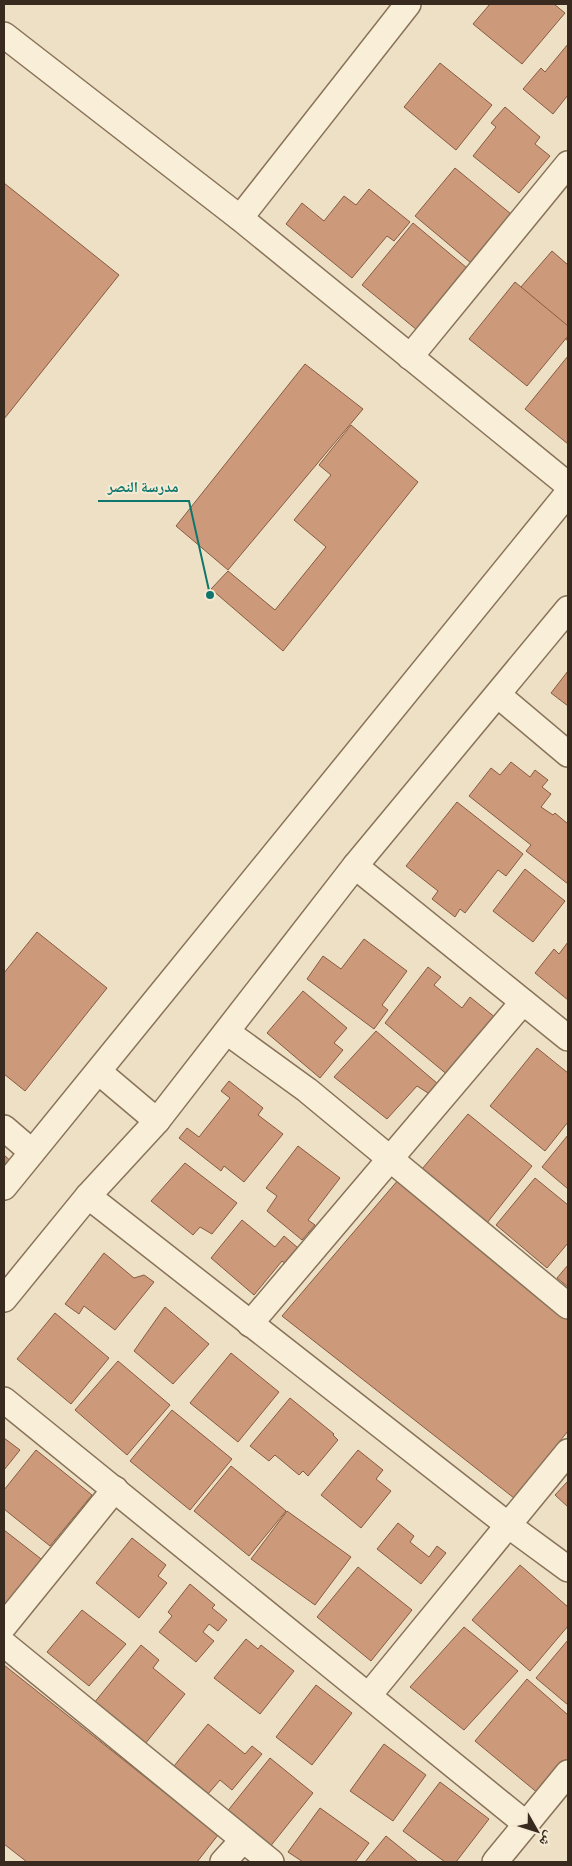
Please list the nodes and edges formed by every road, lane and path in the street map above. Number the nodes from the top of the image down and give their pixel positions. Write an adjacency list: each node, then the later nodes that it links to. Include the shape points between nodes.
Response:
1 (408, 4): 4 (street)
2 (4, 35): 4 (street)
3 (568, 164): 5 (street)
4 (240, 218): 5 (street)
5 (410, 357): 6 (street)
6 (568, 486)
7 (568, 493): 15 (street)
8 (568, 609): 9 (street)
9 (498, 695): 10 (street); 11 (street)
10 (568, 754)
11 (354, 866): 12 (street); 13 (street)
12 (523, 1002): 14 (street); 19 (street)
13 (227, 1032): 16 (street); 19 (street, via 307,1090)
14 (568, 1038)
15 (99, 1072): 16 (street); 18 (street)
16 (157, 1120): 21 (street)
17 (4, 1128): 18 (street)
18 (32, 1152): 20 (street)
19 (391, 1159): 23 (street); 24 (street)
20 (4, 1187)
21 (88, 1196): 22 (street); 24 (street)
22 (4, 1299)
23 (568, 1306)
24 (250, 1324): 28 (street)
25 (4, 1400): 27 (street)
26 (568, 1452): 28 (street)
27 (115, 1490): 30 (street); 32 (street)
28 (508, 1526): 29 (street); 32 (street)
29 (568, 1569)
30 (4, 1626)
31 (4, 1644): 35 (street)
32 (368, 1695): 34 (street)
33 (568, 1773): 34 (street)
34 (526, 1824): 38 (street)
35 (243, 1840): 36 (street); 37 (street)
36 (223, 1862)
37 (271, 1862)
38 (495, 1862)

